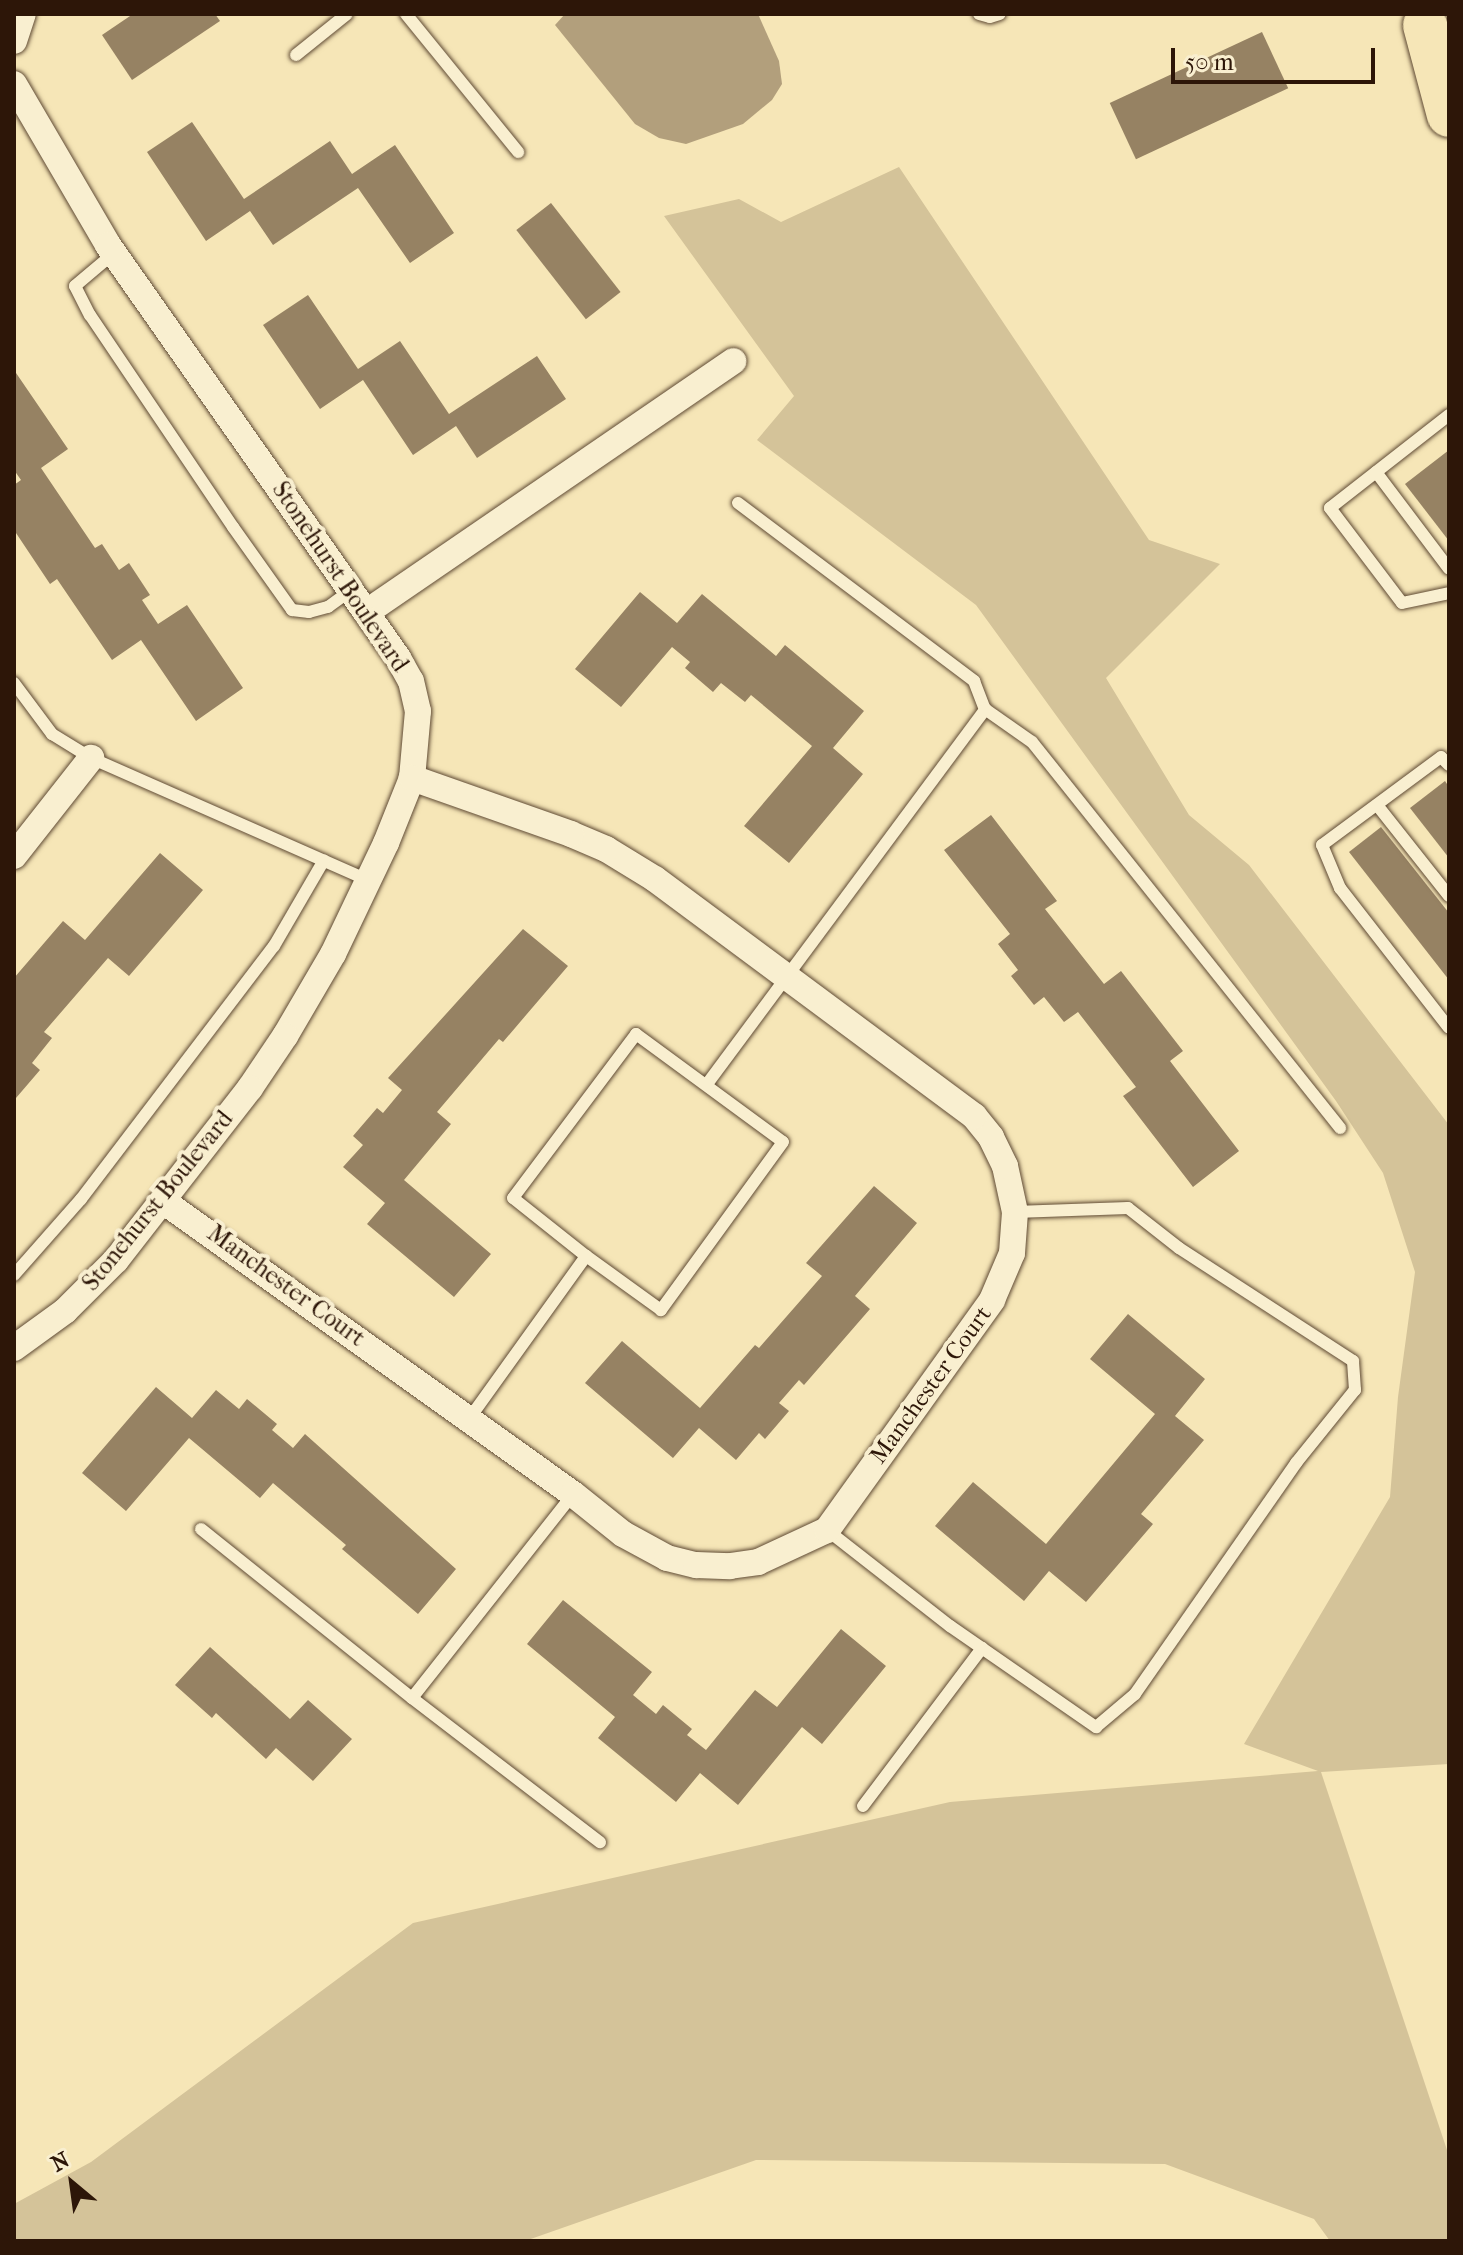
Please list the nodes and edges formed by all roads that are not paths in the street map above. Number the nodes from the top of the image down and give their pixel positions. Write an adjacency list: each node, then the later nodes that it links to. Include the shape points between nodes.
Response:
1 (23, 14): 7 (street)
2 (347, 14): 8 (lane)
3 (406, 14): 11 (lane)
4 (979, 14): 5 (lane)
5 (1000, 14)
6 (1430, 32): 10 (highway)
7 (14, 41)
8 (296, 55)
9 (14, 84): 12 (street, Stonehurst Boulevard)
10 (1449, 115)
11 (518, 152)
12 (114, 253): 18 (street, Stonehurst Boulevard); 18 (lane, via 75,286 233,527 292,610 328,607)
13 (733, 361): 20 (street)
14 (1449, 415): 15 (lane)
15 (1376, 472): 17 (lane); 19 (lane, via 1330,508 1402,603)
16 (738, 503): 22 (lane, via 974,681)
17 (1449, 569)
18 (351, 590): 20 (street, Stonehurst Boulevard)
19 (1449, 593)
20 (367, 612): 25 (street, Stonehurst Boulevard, via 411,681 418,711)
21 (14, 683): 23 (lane, via 52,734)
22 (985, 709): 31 (lane); 34 (lane, via 1032,742)
23 (91, 758): 27 (street); 28 (lane)
24 (1449, 765): 26 (lane, via 1441,757)
25 (412, 778): 29 (street, Stonehurst Boulevard); 31 (street, Manchester Court, via 606,849)
26 (1377, 805): 30 (lane); 32 (lane, via 1322,845 1340,888)
27 (14, 856)
28 (324, 860): 29 (lane); 38 (lane, via 274,946 81,1199)
29 (368, 880): 35 (street, Stonehurst Boulevard, via 285,1036)
30 (1449, 896)
31 (786, 975): 33 (lane); 36 (street, Manchester Court, via 974,1116 1005,1166)
32 (1449, 1028)
33 (707, 1084): 37 (lane, via 636,1034 513,1198); 37 (lane, via 783,1142 661,1310)
34 (1340, 1128)
35 (163, 1201): 39 (street, Stonehurst Boulevard, via 65,1311); 40 (street, Manchester Court)
36 (1015, 1212): 43 (street, Manchester Court, via 1012,1253 992,1300); 44 (lane, via 1128,1208 1179,1248 1353,1361 1355,1390 1296,1463 1135,1694 1096,1727)
37 (586, 1256): 40 (lane)
38 (14, 1275)
39 (14, 1348)
40 (469, 1419): 41 (street, Manchester Court)
41 (573, 1494): 43 (street, Manchester Court, via 643,1547 696,1565 758,1562); 45 (lane)
42 (201, 1529): 45 (lane)
43 (827, 1530): 44 (lane)
44 (982, 1648): 46 (lane)
45 (412, 1698): 47 (lane)
46 (863, 1806)
47 (600, 1842)

